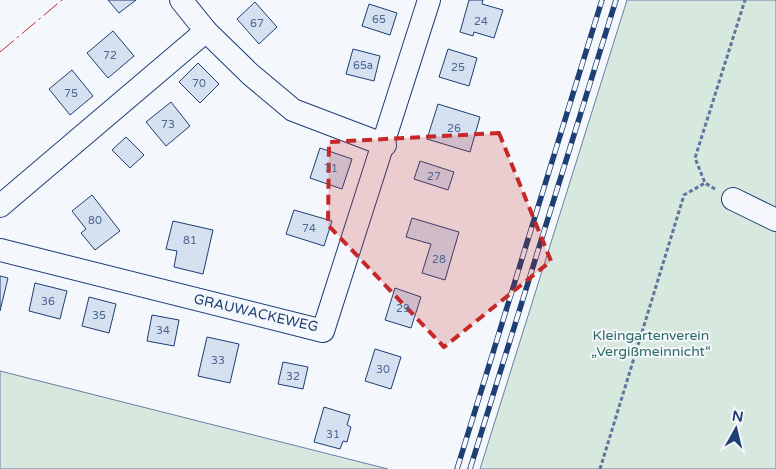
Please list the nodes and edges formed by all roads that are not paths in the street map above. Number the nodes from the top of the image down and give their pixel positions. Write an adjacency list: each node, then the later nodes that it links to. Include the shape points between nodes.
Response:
1 (182, 0): 3 (street)
2 (430, 0): 4 (street, GRAUWACKEWEG)
3 (206, 31): 4 (street, via 293,110); 6 (street)
4 (385, 145): 8 (street, GRAUWACKEWEG, via 323,332)
5 (733, 199): 7 (street)
6 (0, 206)
7 (776, 220)
8 (0, 250)

